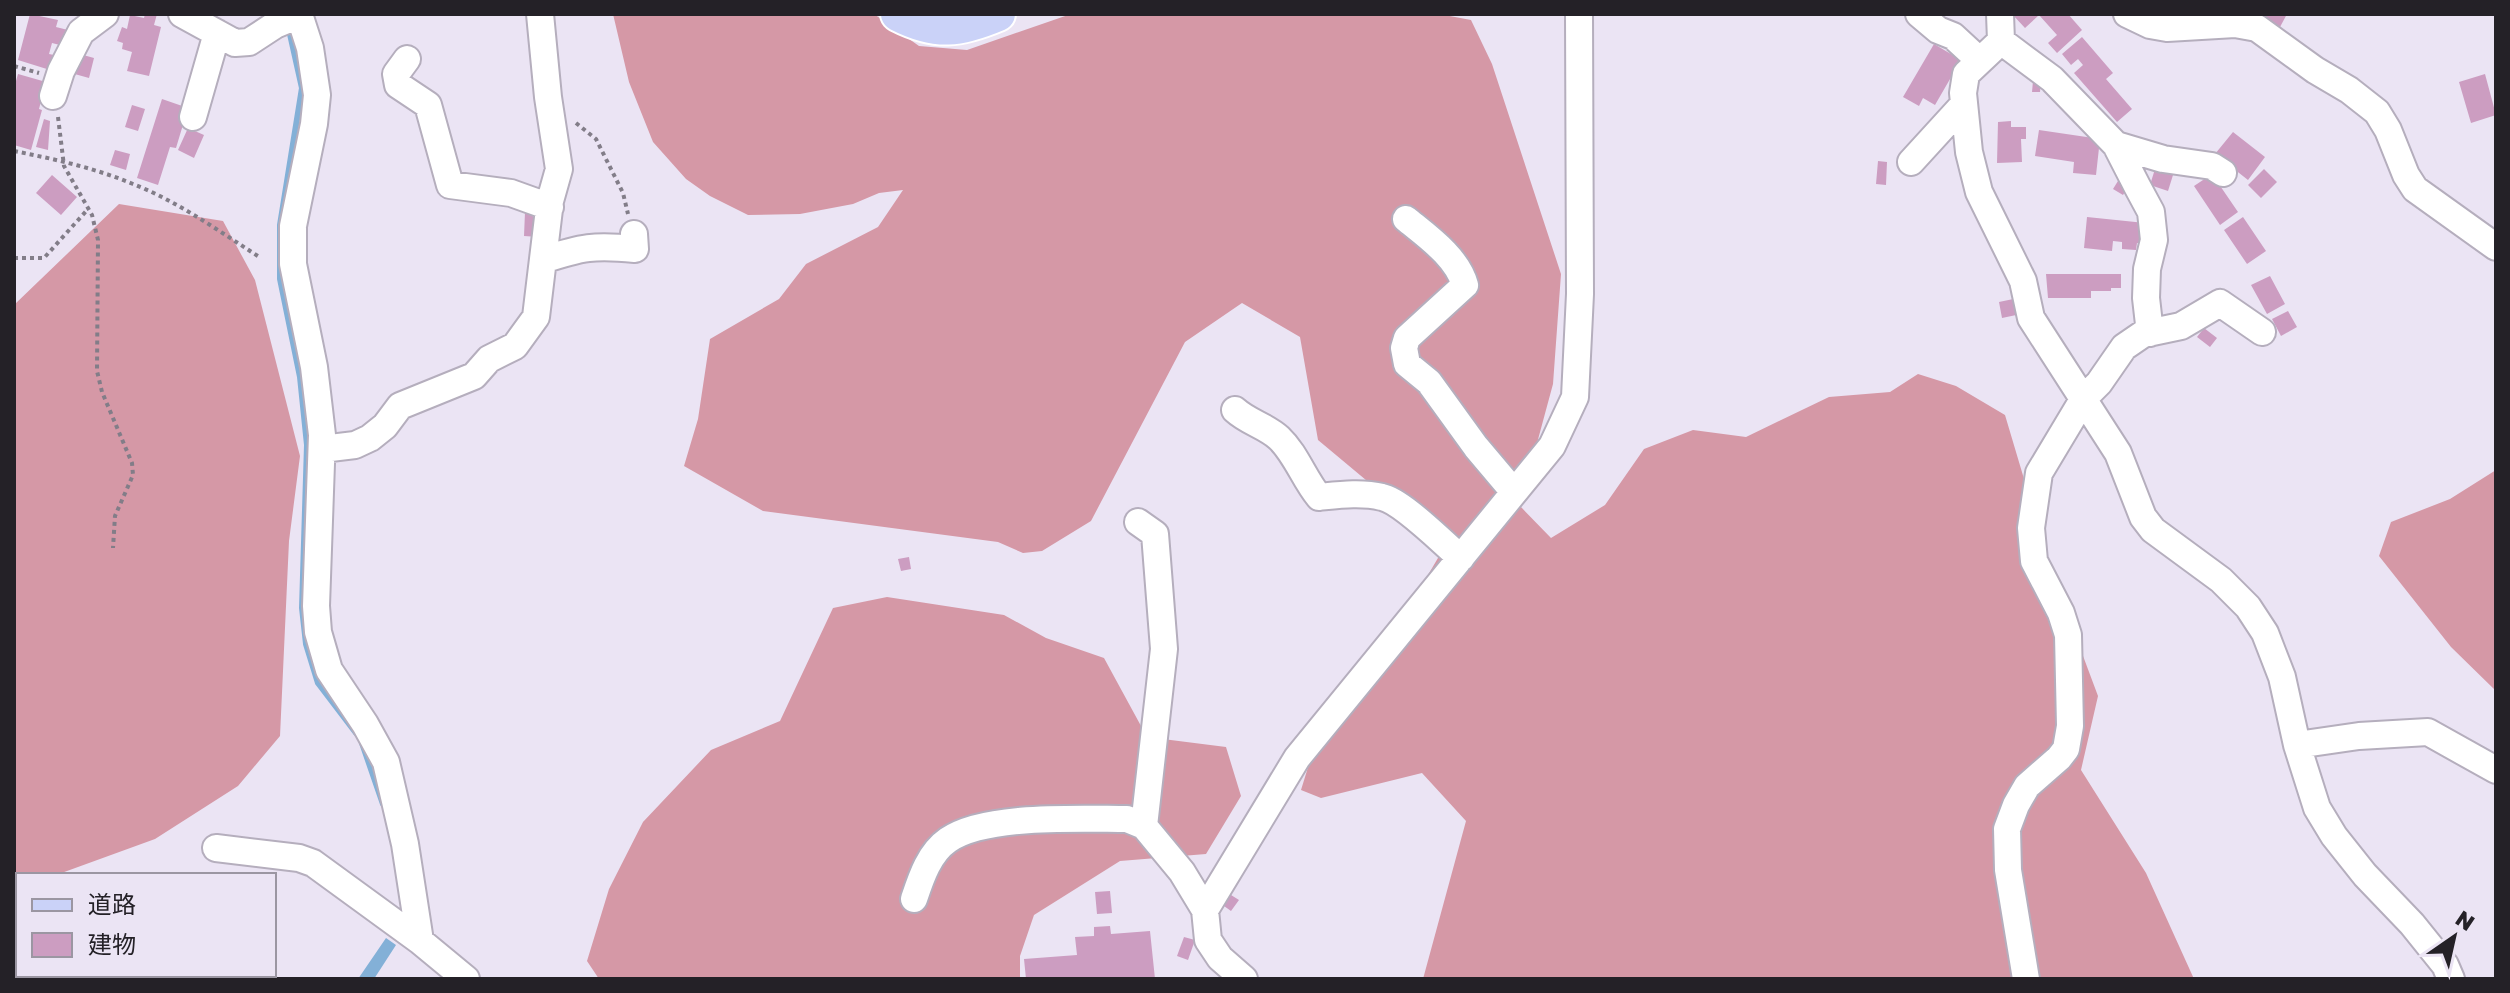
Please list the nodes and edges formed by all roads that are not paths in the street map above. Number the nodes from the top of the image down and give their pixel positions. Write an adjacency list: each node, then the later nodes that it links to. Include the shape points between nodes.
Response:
1 (182, 14): 11 (street)
2 (540, 14): 21 (street, via 559,169)
3 (898, 14): 4 (main road, via 945,30)
4 (998, 14)
5 (1579, 14): 31 (street, via 1575,397 1552,446)
6 (1919, 14): 14 (street)
7 (2000, 14): 12 (street)
8 (2127, 14): 24 (street, via 2167,28 2257,28 2377,112 2415,189)
9 (291, 18): 11 (street, via 249,42 235,43); 30 (street, via 310,48 317,95 293,226 293,264 314,367)
10 (113, 19): 15 (street, via 81,32 61,71)
11 (217, 33): 17 (street)
12 (2001, 41): 14 (street); 18 (street, via 2052,79)
13 (407, 59): 21 (street, via 396,74 398,85 428,105 450,185 511,193)
14 (1979, 60): 16 (street, via 1966,74)
15 (55, 104)
16 (1964, 104): 19 (street); 28 (street, via 1979,192 2023,281 2031,318)
17 (193, 117)
18 (2116, 145): 20 (street); 27 (street, via 2151,212 2154,240 2146,298)
19 (1911, 162)
20 (2223, 173)
21 (550, 207): 25 (street)
22 (1406, 219): 31 (street, via 1450,258 1465,285 1407,338 1407,364 1429,382)
23 (634, 234): 25 (street, via 635,249 581,247)
24 (2496, 247)
25 (543, 260): 30 (street, via 536,317 515,346 489,359 474,376 400,406 370,438)
26 (2262, 332): 27 (street, via 2220,303 2181,326)
27 (2150, 333): 28 (street, via 2124,347)
28 (2084, 398): 34 (street, via 2118,453 2153,530 2221,580 2265,633 2282,677); 43 (street, via 2039,473 2031,528 2034,561 2068,635 2070,726 2066,749 2027,786 2007,829 2008,870)
29 (1235, 410): 33 (street, via 1278,437 1319,497 1384,497)
30 (322, 449): 40 (street, via 318,632 329,670 386,762)
31 (1514, 492): 33 (street)
32 (1138, 522): 36 (street, via 1155,534 1164,649)
33 (1461, 558): 39 (street, via 1297,758)
34 (2297, 745): 35 (street, via 2428,732); 44 (street, via 2317,808 2334,836 2420,934)
35 (2496, 770)
36 (1144, 826): 38 (street, via 1127,819 1079,819 992,824 964,832 946,841 922,872); 39 (street)
37 (216, 848): 40 (street, via 313,863)
38 (914, 899)
39 (1205, 910): 42 (street, via 1208,940)
40 (420, 941): 41 (street)
41 (466, 979)
42 (1244, 979)
43 (2026, 979)
44 (2451, 979)

